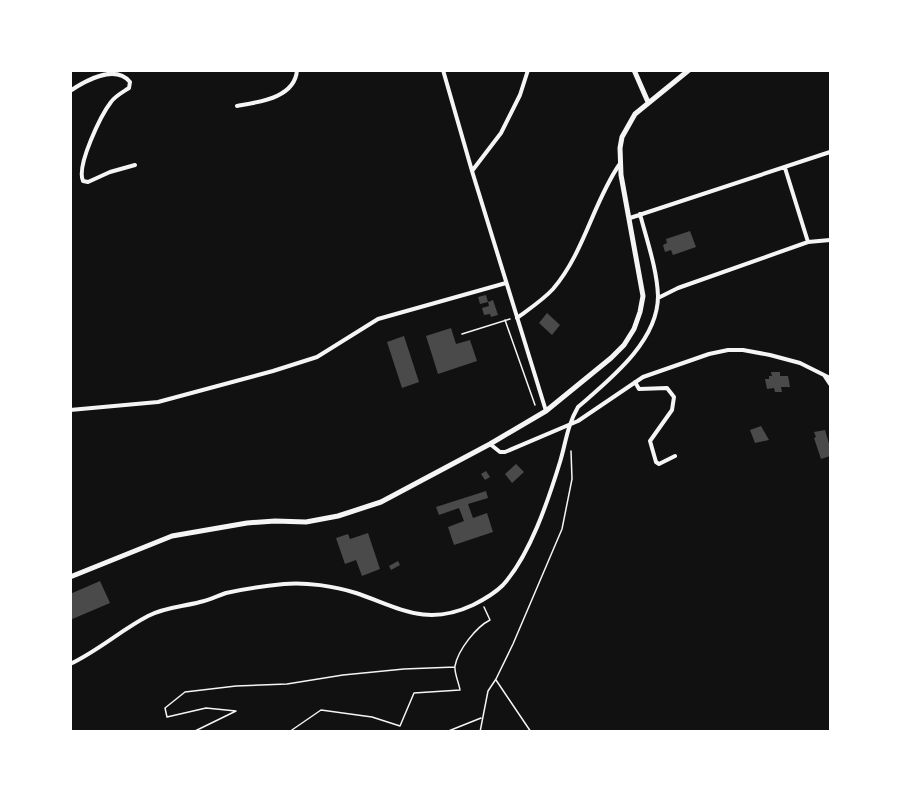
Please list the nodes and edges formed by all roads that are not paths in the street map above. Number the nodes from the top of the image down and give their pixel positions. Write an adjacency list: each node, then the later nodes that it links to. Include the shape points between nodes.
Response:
1 (297, 70): 8 (street, via 295,82 287,90 275,97)
2 (443, 70): 13 (street)
3 (528, 70): 13 (street, via 501,133)
4 (634, 70): 7 (main road)
5 (689, 70): 7 (main road)
6 (70, 91): 10 (street, via 93,78 116,74 127,78 129,88 107,108 86,154 81,176 88,182)
7 (648, 102): 11 (main road, via 626,127)
8 (237, 106)
9 (831, 152): 12 (street)
10 (135, 165)
11 (620, 165): 15 (main road); 20 (street, via 603,190 567,270 540,301)
12 (785, 168): 14 (street); 17 (street)
13 (472, 171): 18 (street)
14 (640, 214): 15 (street); 19 (street)
15 (630, 218): 26 (main road, via 643,287 634,329 611,358)
16 (831, 240): 17 (street)
17 (808, 242): 19 (street)
18 (506, 283): 20 (street); 25 (street, via 378,319 317,357 273,371 158,402)
19 (658, 298): 27 (street, via 638,347 578,407)
20 (517, 319): 26 (street)
21 (824, 374): 22 (street); 23 (street, via 783,358 728,350); 24 (street)
22 (831, 378)
23 (635, 382): 27 (street); 29 (street, via 639,389 667,388 674,398 672,411 650,441 659,464)
24 (831, 384)
25 (70, 410)
26 (546, 411): 28 (main road)
27 (568, 426): 28 (street, via 505,452); 31 (street, via 560,462 523,559 502,587 481,601 454,613 432,615 408,613 353,592 319,586 286,584 226,593 147,616)
28 (490, 444): 30 (main road, via 357,511 306,522 247,524 172,537)
29 (675, 456)
30 (70, 577)
31 (70, 664)

